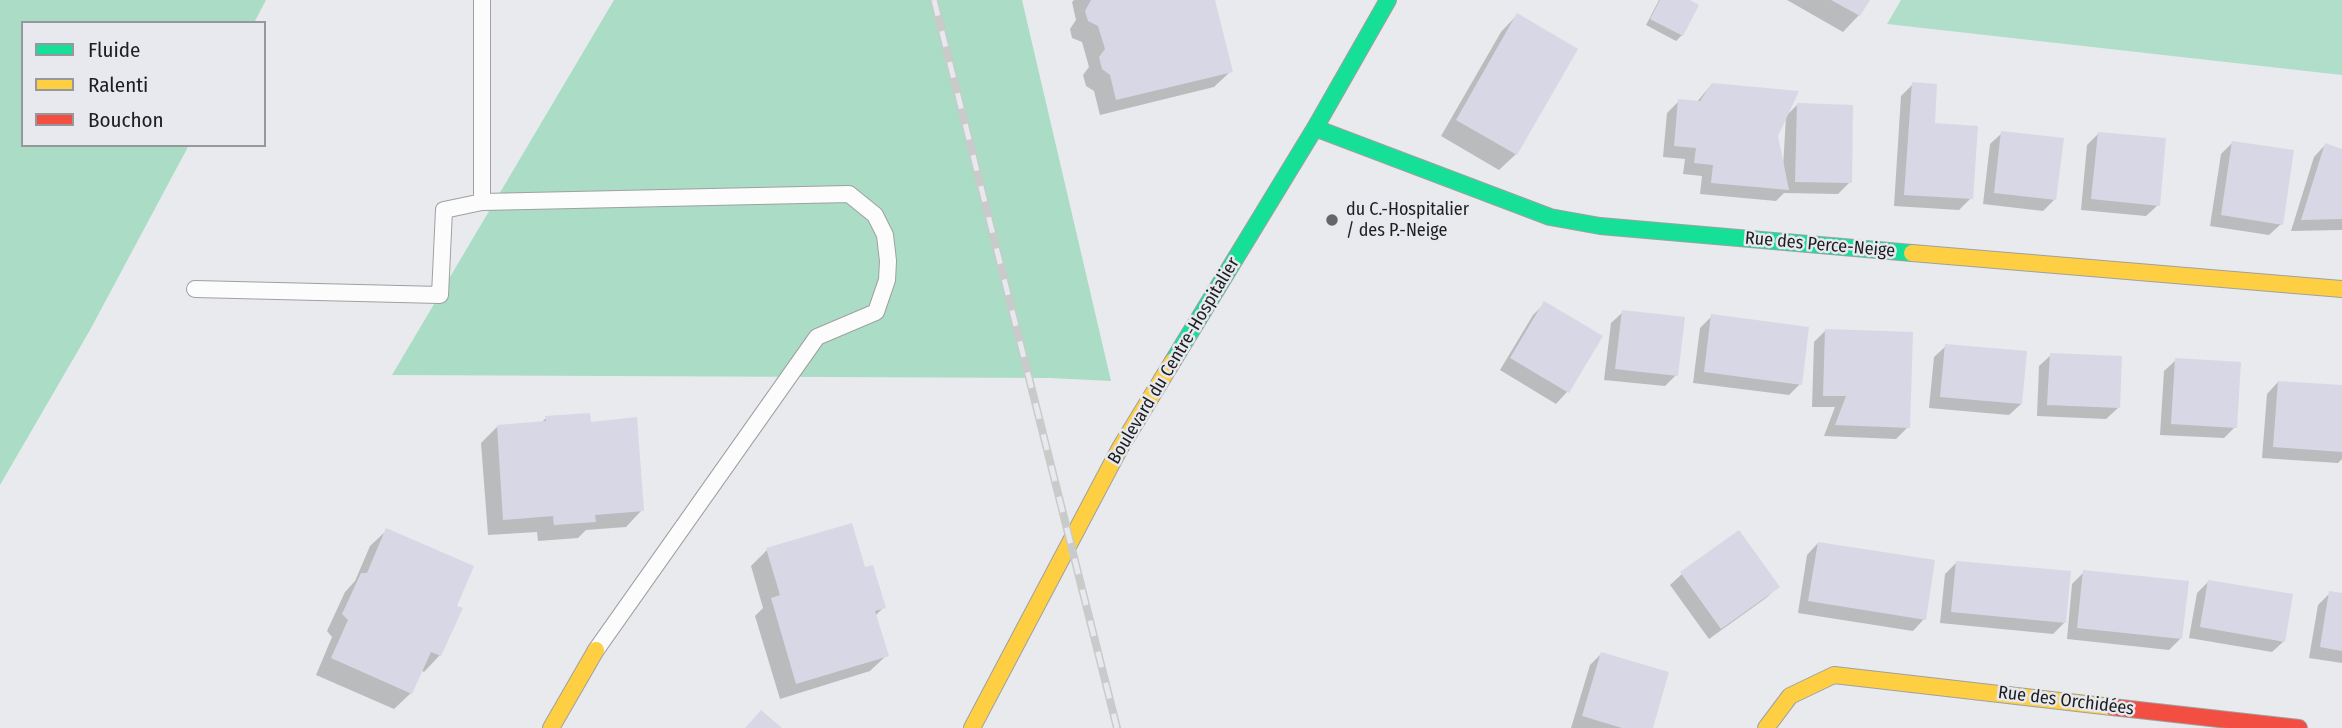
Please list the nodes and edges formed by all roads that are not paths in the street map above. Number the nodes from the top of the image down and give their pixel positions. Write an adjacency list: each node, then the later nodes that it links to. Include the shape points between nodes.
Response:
1 (482, 0): 4 (lane)
2 (1388, 0): 3 (street, Boulevard du Centre-Hospitalier)
3 (1315, 128): 6 (street, Rue des Perce-Neige, via 1550,217 1600,226); 9 (street, Boulevard du Centre-Hospitalier, via 1120,448)
4 (482, 202): 5 (lane, via 444,210 440,295); 7 (lane, via 849,194 875,215 885,235 887,280 876,312 817,337)
5 (195, 289)
6 (2342, 289)
7 (596, 650): 8 (street)
8 (551, 728)
9 (972, 728)
10 (1766, 728): 11 (street, Rue des Orchidées, via 1790,696 1834,675)
11 (2299, 728)

